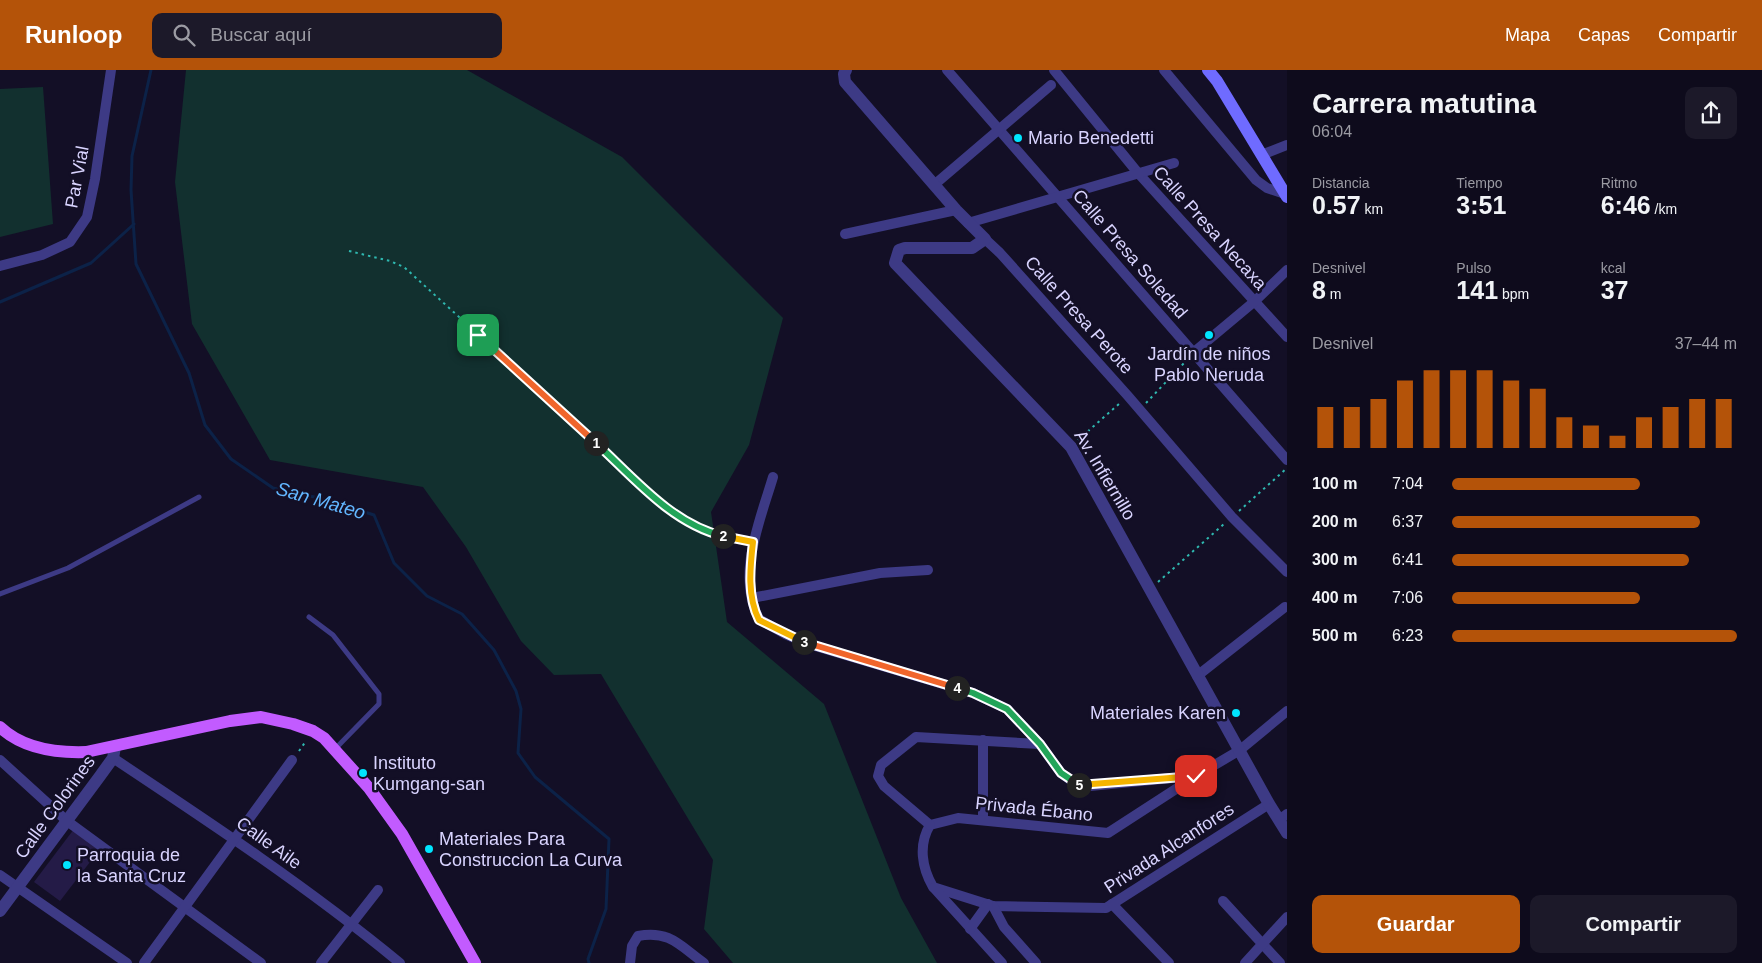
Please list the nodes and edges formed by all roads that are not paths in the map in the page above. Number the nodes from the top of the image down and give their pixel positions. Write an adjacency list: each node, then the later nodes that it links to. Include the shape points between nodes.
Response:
1 (111, 70): 20 (street, Par Vial, via 87,217 70,242 42,255)
2 (947, 70): 8 (street, Calle Presa Soledad)
3 (1164, 70): 14 (street, via 1256,180)
4 (1208, 70): 10 (main road)
5 (1061, 72): 12 (street, Calle Presa Necaxa)
6 (846, 76): 13 (street, Calle Presa Perote)
7 (1052, 85): 8 (street)
8 (998, 128): 13 (street); 15 (street, Calle Presa Soledad)
9 (1287, 145): 10 (street)
10 (1262, 155): 14 (main road)
11 (1174, 162): 12 (street)
12 (1138, 172): 15 (street); 22 (street, Calle Presa Necaxa)
13 (934, 184): 16 (street, Calle Presa Perote)
14 (1286, 196)
15 (1059, 197): 17 (street); 24 (street, Calle Presa Soledad)
16 (956, 210): 17 (street, Calle Presa Perote); 18 (street)
17 (968, 223): 19 (street, Calle Presa Perote)
18 (845, 234)
19 (985, 239): 29 (street, Calle Presa Perote, via 1140,409 1232,517); 34 (street, Av. Infiernillo, via 972,248 905,248 899,250 895,263 1071,446)
20 (0, 266)
21 (1287, 270): 22 (street)
22 (1255, 301): 23 (street, Calle Presa Necaxa); 24 (street)
23 (1287, 337)
24 (1194, 352): 25 (street, Calle Presa Soledad)
25 (1287, 460)
26 (773, 477): 31 (street, via 753,542)
27 (199, 497): 30 (lane, via 68,568)
28 (928, 570): 31 (street, via 880,572)
29 (1287, 572)
30 (0, 594)
31 (752, 598): 38 (street, via 759,620 785,634 830,651 973,693 1007,709)
32 (1285, 607): 34 (street)
33 (308, 617): 39 (lane, via 333,635 379,694 379,704)
34 (1197, 676): 40 (street, Av. Infiernillo)
35 (1287, 711): 40 (street, Privada Ébano)
36 (1, 730): 41 (main road, via 34,747 63,753)
37 (983, 740): 38 (street); 47 (street); 49 (street, via 916,737 881,765 878,776 884,786)
38 (1040, 744): 44 (street, via 1061,773 1080,786)
39 (335, 749): 41 (main road, via 313,731 261,718 213,724); 70 (main road, via 369,788 402,834)
40 (1240, 750): 44 (street, Privada Ébano); 45 (street, Av. Infiernillo)
41 (114, 752): 48 (street, Calle Colorines); 51 (street, Calle Aile)
42 (0, 760): 48 (street)
43 (292, 760): 51 (street)
44 (1196, 776): 47 (street, Privada Ébano, via 1108,833)
45 (1269, 804): 46 (street, Av. Infiernillo); 57 (street, Privada Alcanfores)
46 (1283, 817): 50 (street, Av. Infiernillo)
47 (983, 820): 49 (street, Privada Ébano, via 958,818)
48 (67, 821): 53 (street, Calle Colorines); 59 (street)
49 (930, 825): 54 (street, via 924,835 922,861)
50 (1287, 833)
51 (234, 838): 59 (street); 62 (street, Calle Aile)
52 (0, 875): 53 (street)
53 (16, 888): 60 (street, Calle Colorines); 65 (street)
54 (933, 888): 58 (street); 63 (street)
55 (378, 890): 62 (street)
56 (1223, 901): 64 (street)
57 (1112, 904): 58 (street, Privada Alcanfores, via 1106,908); 75 (street)
58 (990, 905): 63 (street); 74 (street, via 1004,927)
59 (183, 908): 66 (street); 67 (street)
60 (0, 911)
61 (1287, 917): 64 (street)
62 (352, 924): 68 (street); 69 (street, Calle Aile)
63 (970, 929): 73 (street)
64 (1262, 945): 76 (street); 77 (street)
65 (127, 963)
66 (144, 963)
67 (260, 963)
68 (321, 963)
69 (400, 963)
70 (475, 963)
71 (630, 963): 72 (street, via 632,946 638,936 651,934 666,935)
72 (704, 963)
73 (1002, 963)
74 (1036, 963)
75 (1169, 963)
76 (1245, 963)
77 (1280, 963)

